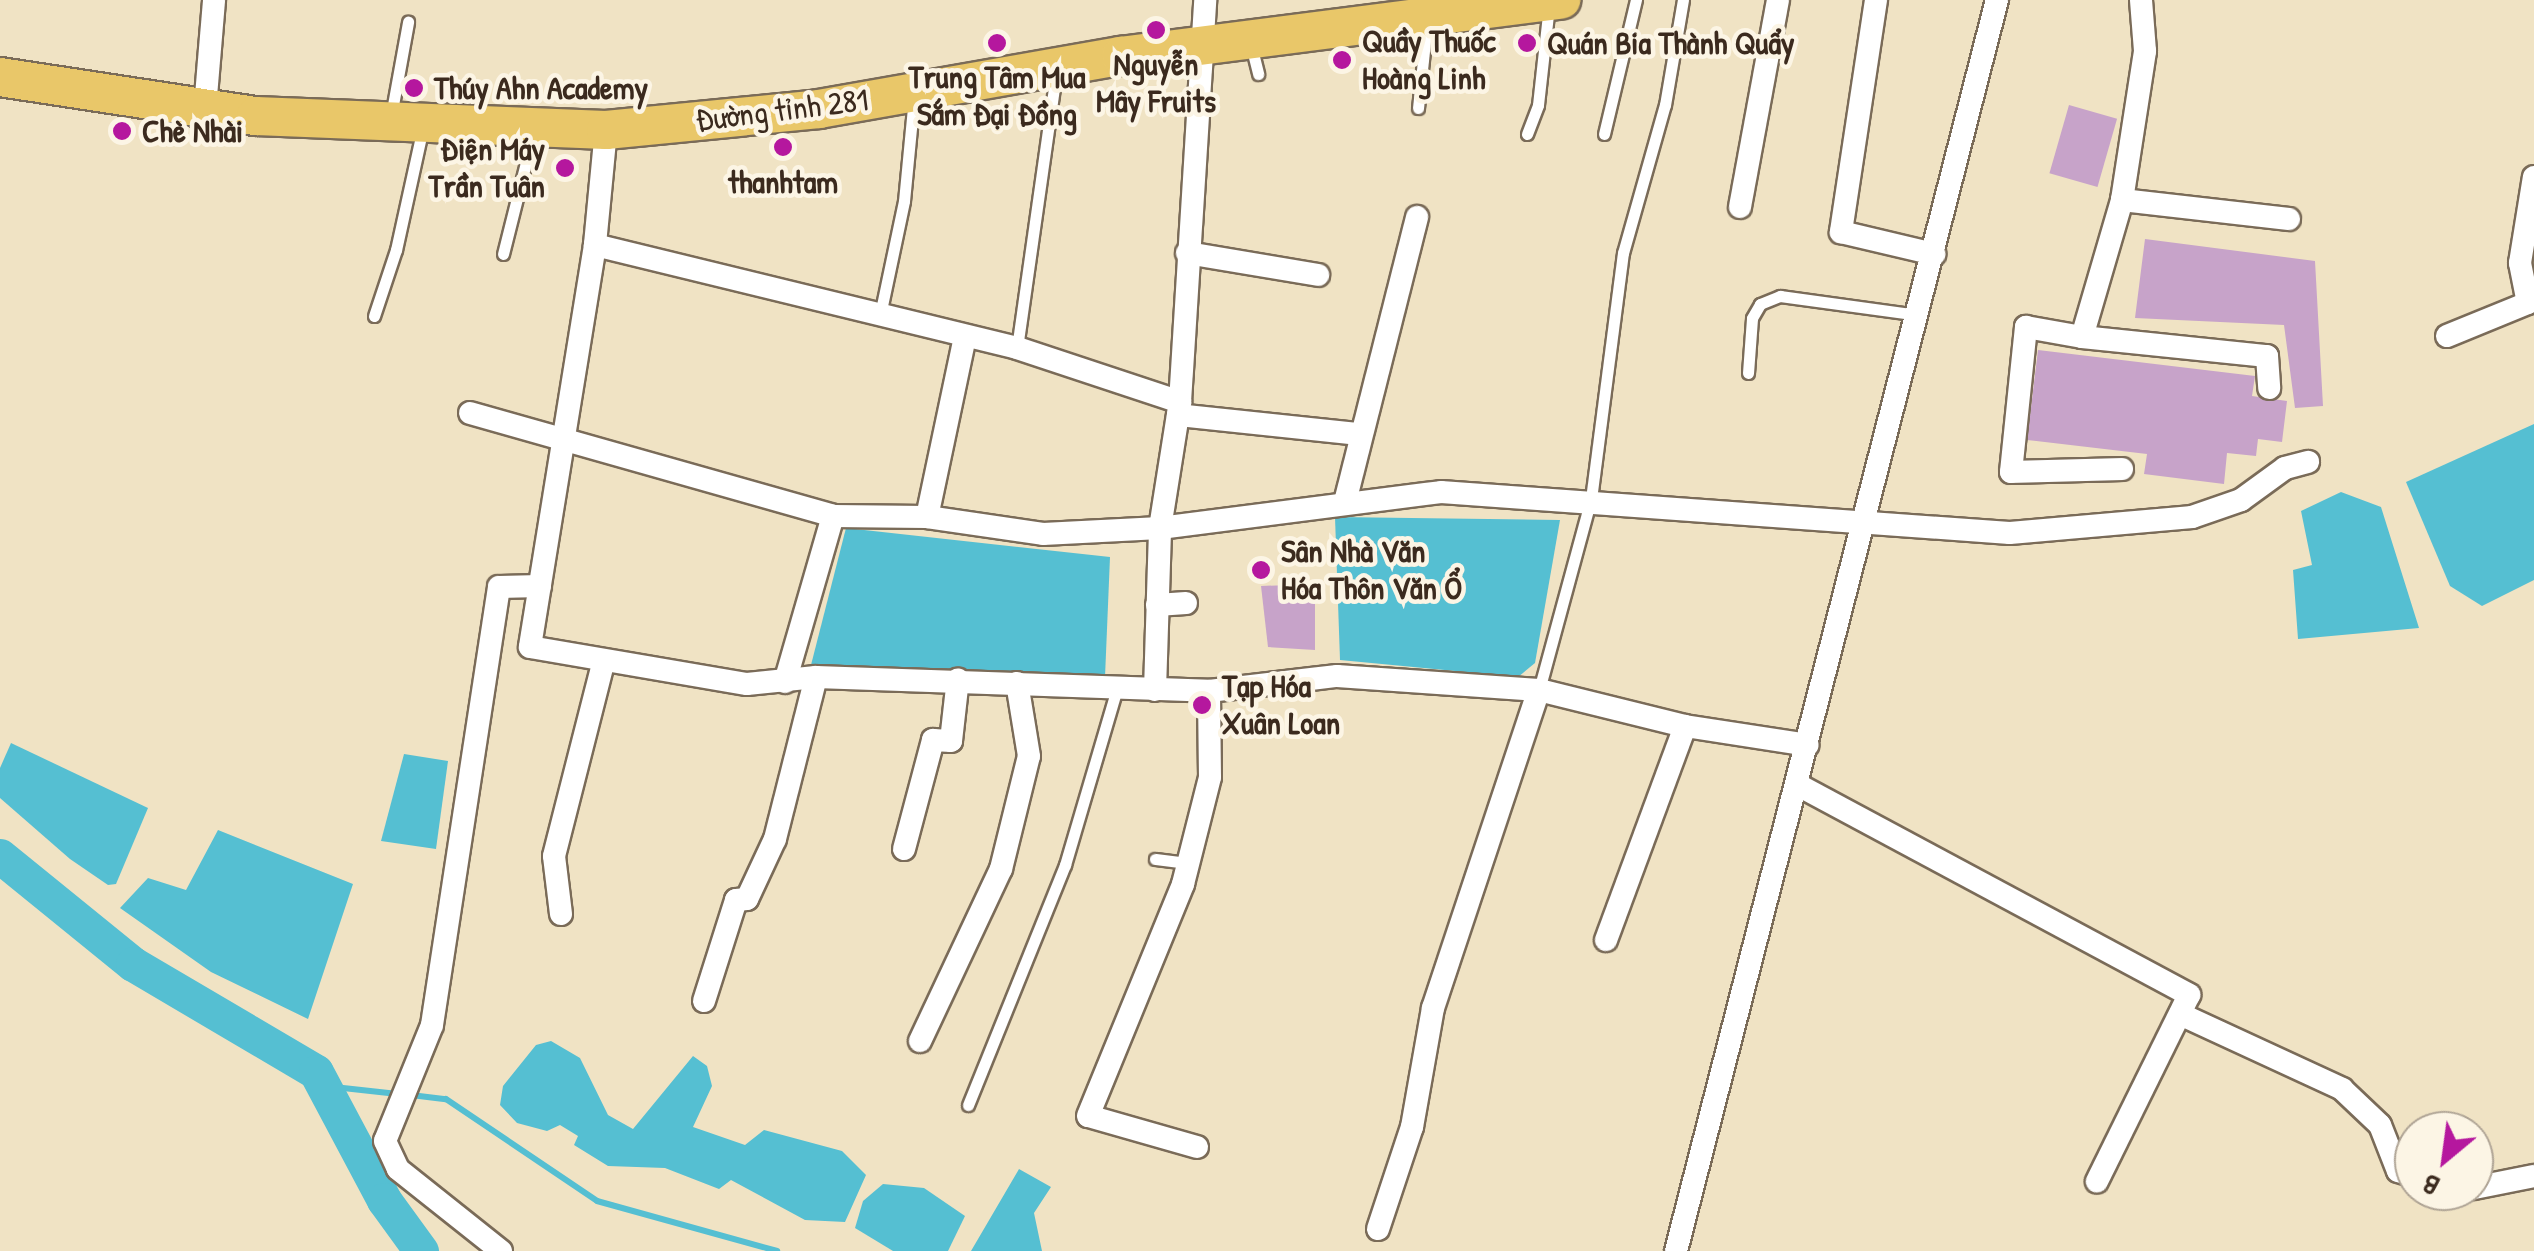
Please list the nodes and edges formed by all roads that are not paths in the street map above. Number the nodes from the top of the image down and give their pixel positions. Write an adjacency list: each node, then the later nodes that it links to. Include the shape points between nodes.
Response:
1 (214, 0): 16 (street)
2 (1204, 0): 12 (street)
3 (1636, 0): 22 (lane)
4 (1682, 0): 49 (lane, via 1664,105 1623,253)
5 (1778, 0): 25 (street)
6 (1876, 0): 31 (street, via 1841,232)
7 (1996, 0): 31 (street)
8 (2141, 0): 24 (street, via 2144,51)
9 (1555, 1): 11 (main road, Đường tỉnh 281); 21 (lane, via 1538,105)
10 (408, 22): 18 (lane)
11 (1427, 22): 12 (main road, Đường tỉnh 281, via 1254,58); 17 (lane)
12 (1201, 46): 13 (main road, Đường tỉnh 281); 29 (street)
13 (1056, 66): 15 (main road, Đường tỉnh 281); 40 (lane)
14 (0, 76): 16 (main road, Đường tỉnh 281)
15 (915, 93): 19 (main road, Đường tỉnh 281); 35 (lane, via 904,200)
16 (206, 108): 18 (main road, Đường tỉnh 281)
17 (1418, 108)
18 (406, 126): 20 (main road, Đường tỉnh 281); 36 (lane, via 396,250)
19 (606, 130): 20 (main road, Đường tỉnh 281); 28 (street)
20 (534, 131): 30 (lane)
21 (1526, 134)
22 (1604, 134)
23 (2534, 177): 33 (street, via 2520,263)
24 (2122, 200): 27 (street); 39 (street)
25 (1740, 207)
26 (1417, 217): 45 (street)
27 (2289, 218)
28 (595, 245): 35 (street); 46 (street)
29 (1187, 253): 32 (street); 43 (street)
30 (503, 254)
31 (1934, 254): 34 (street)
32 (1318, 275)
33 (2531, 302): 38 (street)
34 (1918, 314): 41 (lane, via 1780,296 1760,304 1752,318); 53 (street)
35 (880, 315): 37 (street)
36 (374, 316)
37 (965, 336): 40 (street); 52 (street)
38 (2447, 336)
39 (2082, 337): 42 (street, via 2267,356); 48 (street, via 2026,327 2011,472)
40 (1016, 348): 43 (street)
41 (1748, 373)
42 (2269, 388)
43 (1179, 408): 45 (street); 54 (street)
44 (470, 414): 46 (street)
45 (1358, 434): 50 (street)
46 (564, 444): 51 (street); 55 (street)
47 (2308, 462): 53 (street, via 2286,468 2241,500 2192,517 2010,533)
48 (2122, 469)
49 (1591, 499): 50 (street, via 1441,492); 53 (street); 65 (lane)
50 (1345, 502): 54 (street)
51 (834, 516): 52 (street); 61 (street)
52 (927, 517): 54 (street, via 1043,534)
53 (1867, 519): 68 (street)
54 (1160, 528): 57 (street)
55 (540, 586): 58 (street, via 530,647); 85 (street, via 499,587 432,1025 385,1140 398,1169)
56 (1186, 603): 57 (street)
57 (1157, 606): 64 (street)
58 (603, 664): 61 (street, via 677,677); 73 (street, via 554,856)
59 (816, 677): 60 (street); 61 (street); 75 (street, via 775,839 748,899 736,900)
60 (958, 679): 62 (street); 70 (street, via 951,742 932,740)
61 (785, 682)
62 (1017, 682): 63 (street); 77 (street, via 1029,756 1017,812 992,892)
63 (1117, 688): 64 (street); 78 (lane, via 1105,747 1065,866)
64 (1155, 690): 66 (street)
65 (1540, 690): 66 (street, via 1337,676); 67 (street); 84 (street, via 1433,1008 1412,1127)
66 (1208, 691): 72 (street, via 1210,777)
67 (1684, 726): 68 (street); 74 (street)
68 (1808, 745): 69 (street)
69 (1798, 785): 76 (street, via 2190,994); 86 (street)
70 (904, 849)
71 (1155, 859): 72 (lane)
72 (1188, 863): 79 (street, via 1088,1116)
73 (561, 914)
74 (1606, 940)
75 (704, 1001)
76 (2180, 1014): 80 (street, via 2342,1088 2380,1125); 82 (street)
77 (920, 1041)
78 (968, 1105)
79 (1197, 1147)
80 (2394, 1161)
81 (2534, 1176): 83 (street)
82 (2097, 1182)
83 (2494, 1184)
84 (1378, 1230)
85 (501, 1251)
86 (1676, 1251)

